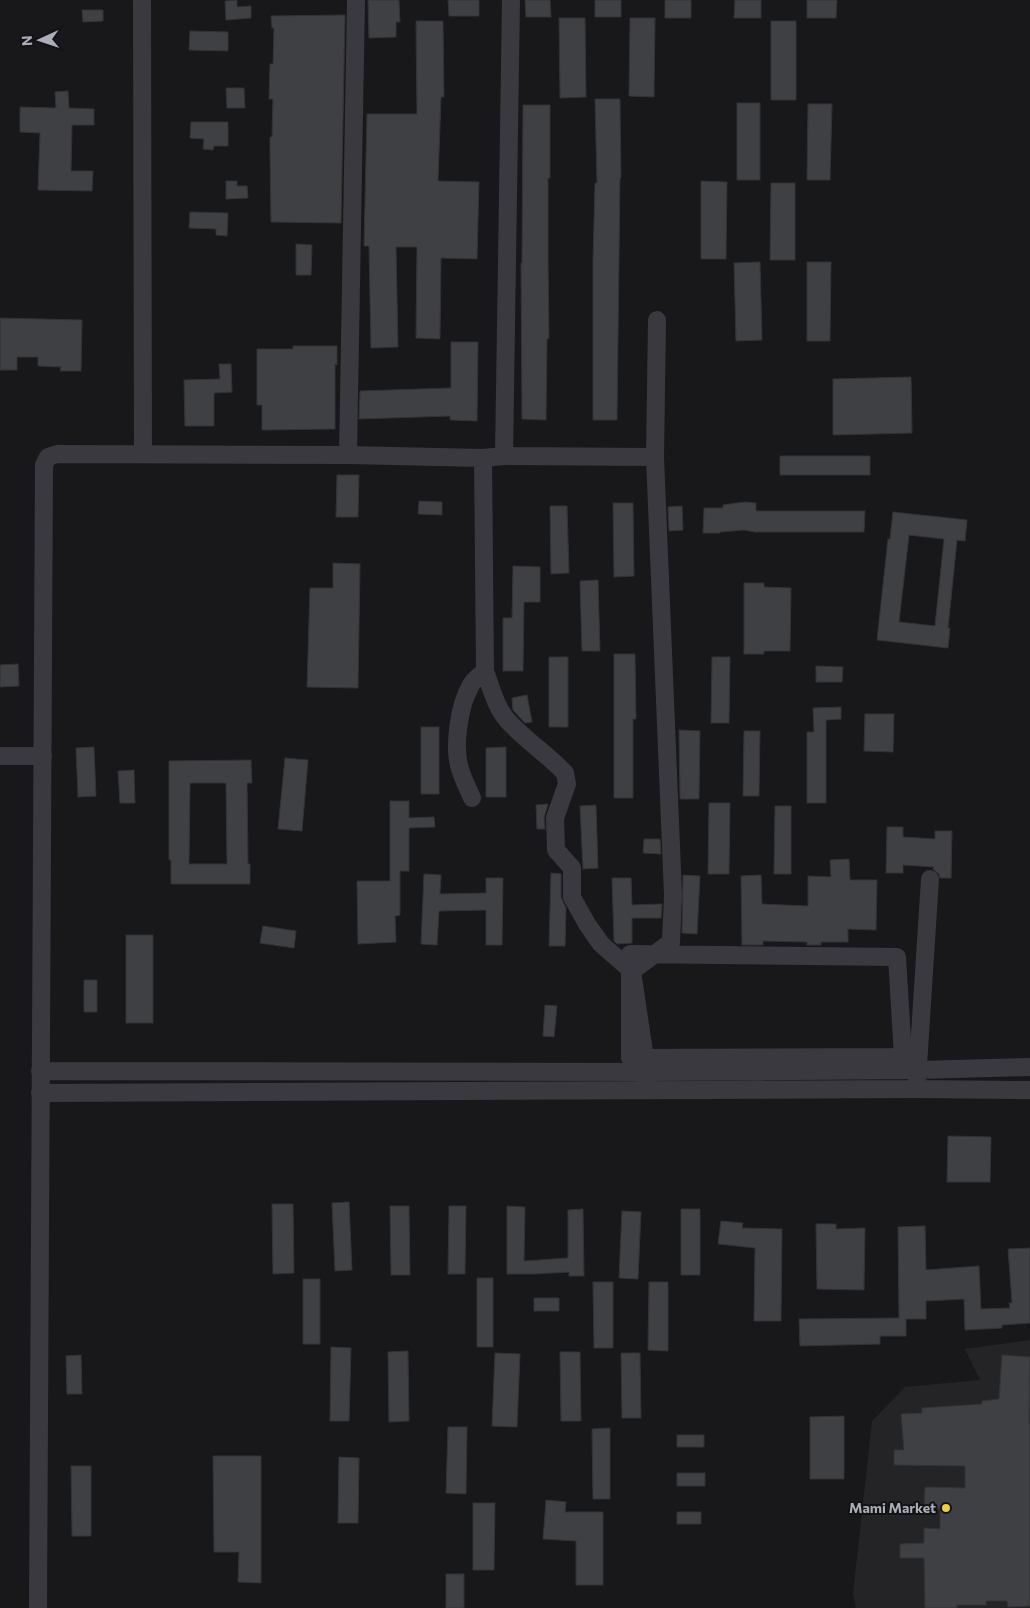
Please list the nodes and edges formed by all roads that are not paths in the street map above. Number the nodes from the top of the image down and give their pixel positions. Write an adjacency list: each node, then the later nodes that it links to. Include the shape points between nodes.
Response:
1 (142, 0): 5 (street)
2 (356, 0): 6 (street)
3 (511, 0): 7 (street)
4 (657, 320): 8 (street)
5 (143, 454): 6 (street); 12 (street, via 57,454 48,457 44,464)
6 (348, 455): 9 (street)
7 (504, 456): 8 (street); 9 (street)
8 (655, 457): 15 (street, via 672,895 671,942)
9 (483, 458): 10 (street)
10 (485, 671): 13 (street, via 472,683 461,710 458,736 460,770); 15 (street, via 508,721 565,773 567,784 555,818 556,850 572,868 572,897 587,924 601,944)
11 (0, 756): 12 (street)
12 (43, 756): 19 (street)
13 (472, 798)
14 (930, 879): 18 (street)
15 (632, 971): 20 (street)
16 (903, 1057): 16 (street, via 897,957 630,954 630,1058)
17 (1030, 1067): 18 (street)
18 (918, 1070): 20 (street); 21 (street)
19 (40, 1071): 20 (street); 24 (street)
20 (647, 1072): 22 (street)
21 (917, 1089): 22 (street); 23 (street)
22 (646, 1090): 24 (street)
23 (1030, 1090)
24 (40, 1093): 25 (street)
25 (38, 1608)

